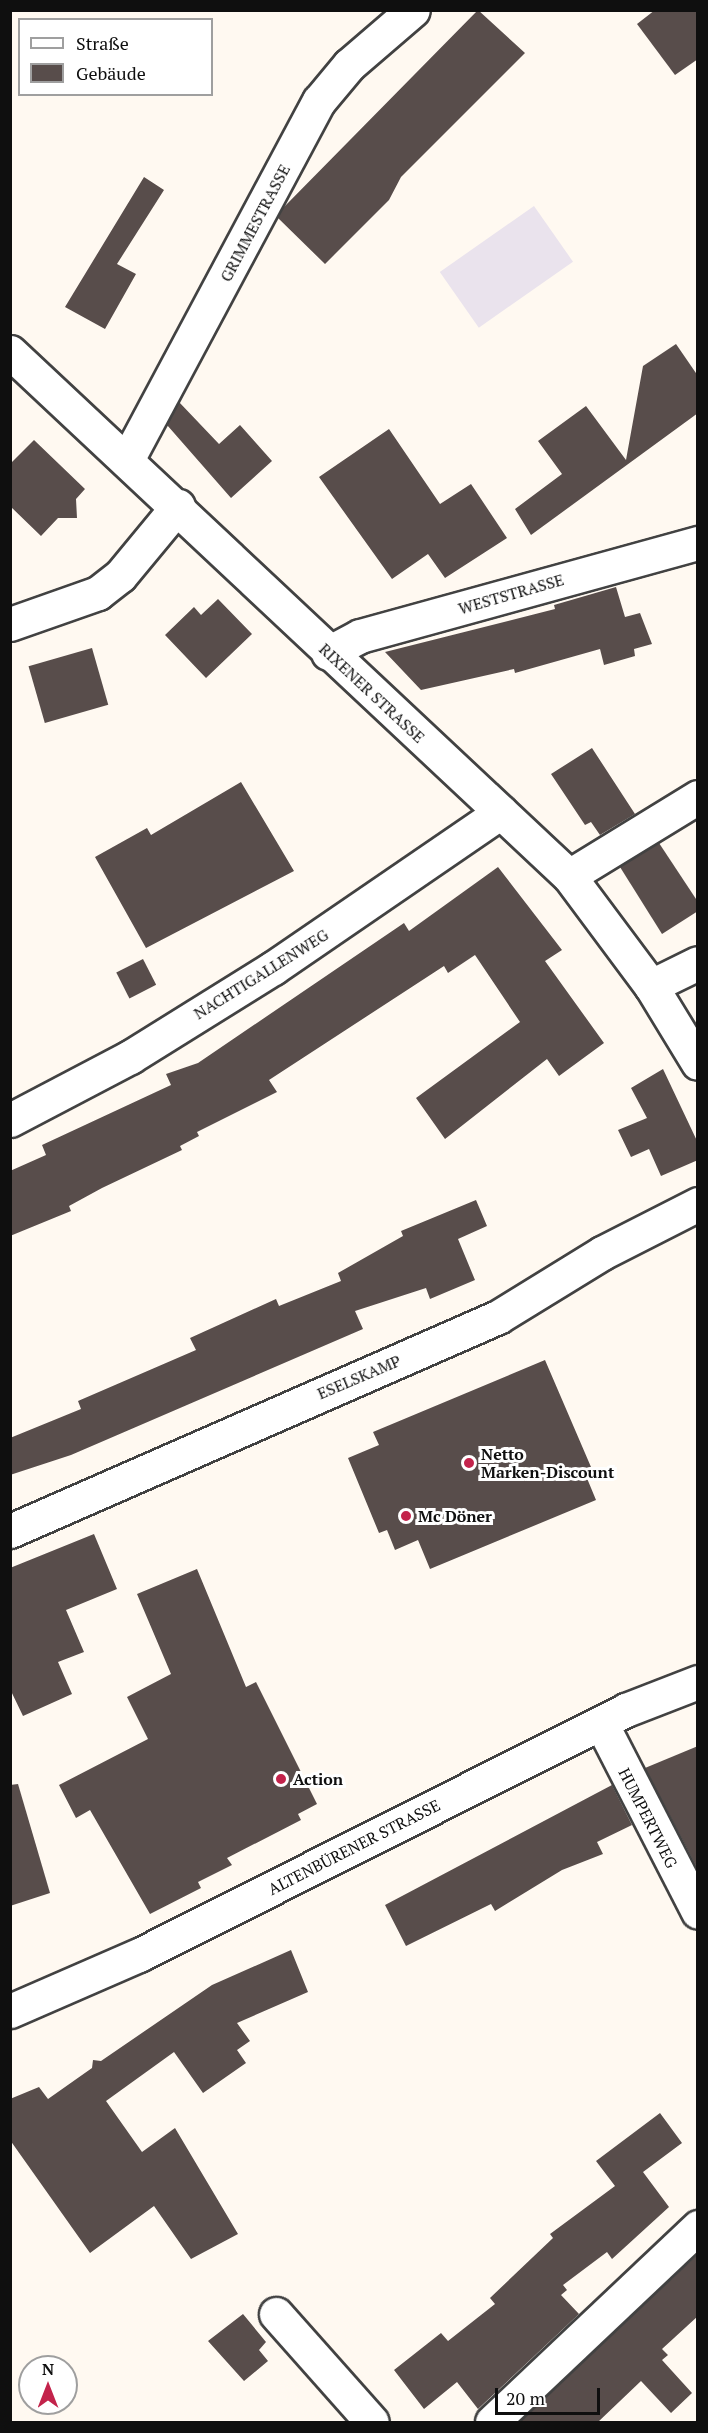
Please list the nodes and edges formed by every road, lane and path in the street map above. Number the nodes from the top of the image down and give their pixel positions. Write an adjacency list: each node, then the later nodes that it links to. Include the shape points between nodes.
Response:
1 (413, 10): 3 (street, GRIMMESTRASSE, via 350,65 319,101)
2 (10, 352): 3 (street, RIXENER STRASSE)
3 (127, 460): 4 (street, RIXENER STRASSE)
4 (178, 506): 6 (street, via 120,576 98,593); 7 (street, RIXENER STRASSE)
5 (698, 543): 7 (street, WESTSTRASSE, via 360,636)
6 (10, 624)
7 (328, 653): 9 (street, RIXENER STRASSE)
8 (698, 797): 10 (street)
9 (501, 812): 10 (street, RIXENER STRASSE); 14 (street, NACHTIGALLENWEG, via 263,974 130,1057)
10 (569, 876): 12 (street, RIXENER STRASSE)
11 (698, 963): 12 (street)
12 (651, 986): 13 (street, RIXENER STRASSE)
13 (698, 1063)
14 (10, 1120)
15 (698, 1204): 16 (street, ESELSKAMP, via 602,1253 498,1317)
16 (10, 1531)
17 (698, 1682): 18 (street, ALTENBÜRENER STRASSE)
18 (601, 1723): 19 (street, HUMPERTWEG); 20 (street, ALTENBÜRENER STRASSE, via 139,1955)
19 (698, 1912)
20 (10, 2011)
21 (698, 2227): 24 (street)
22 (276, 2314): 23 (street)
23 (372, 2422)
24 (492, 2422)

